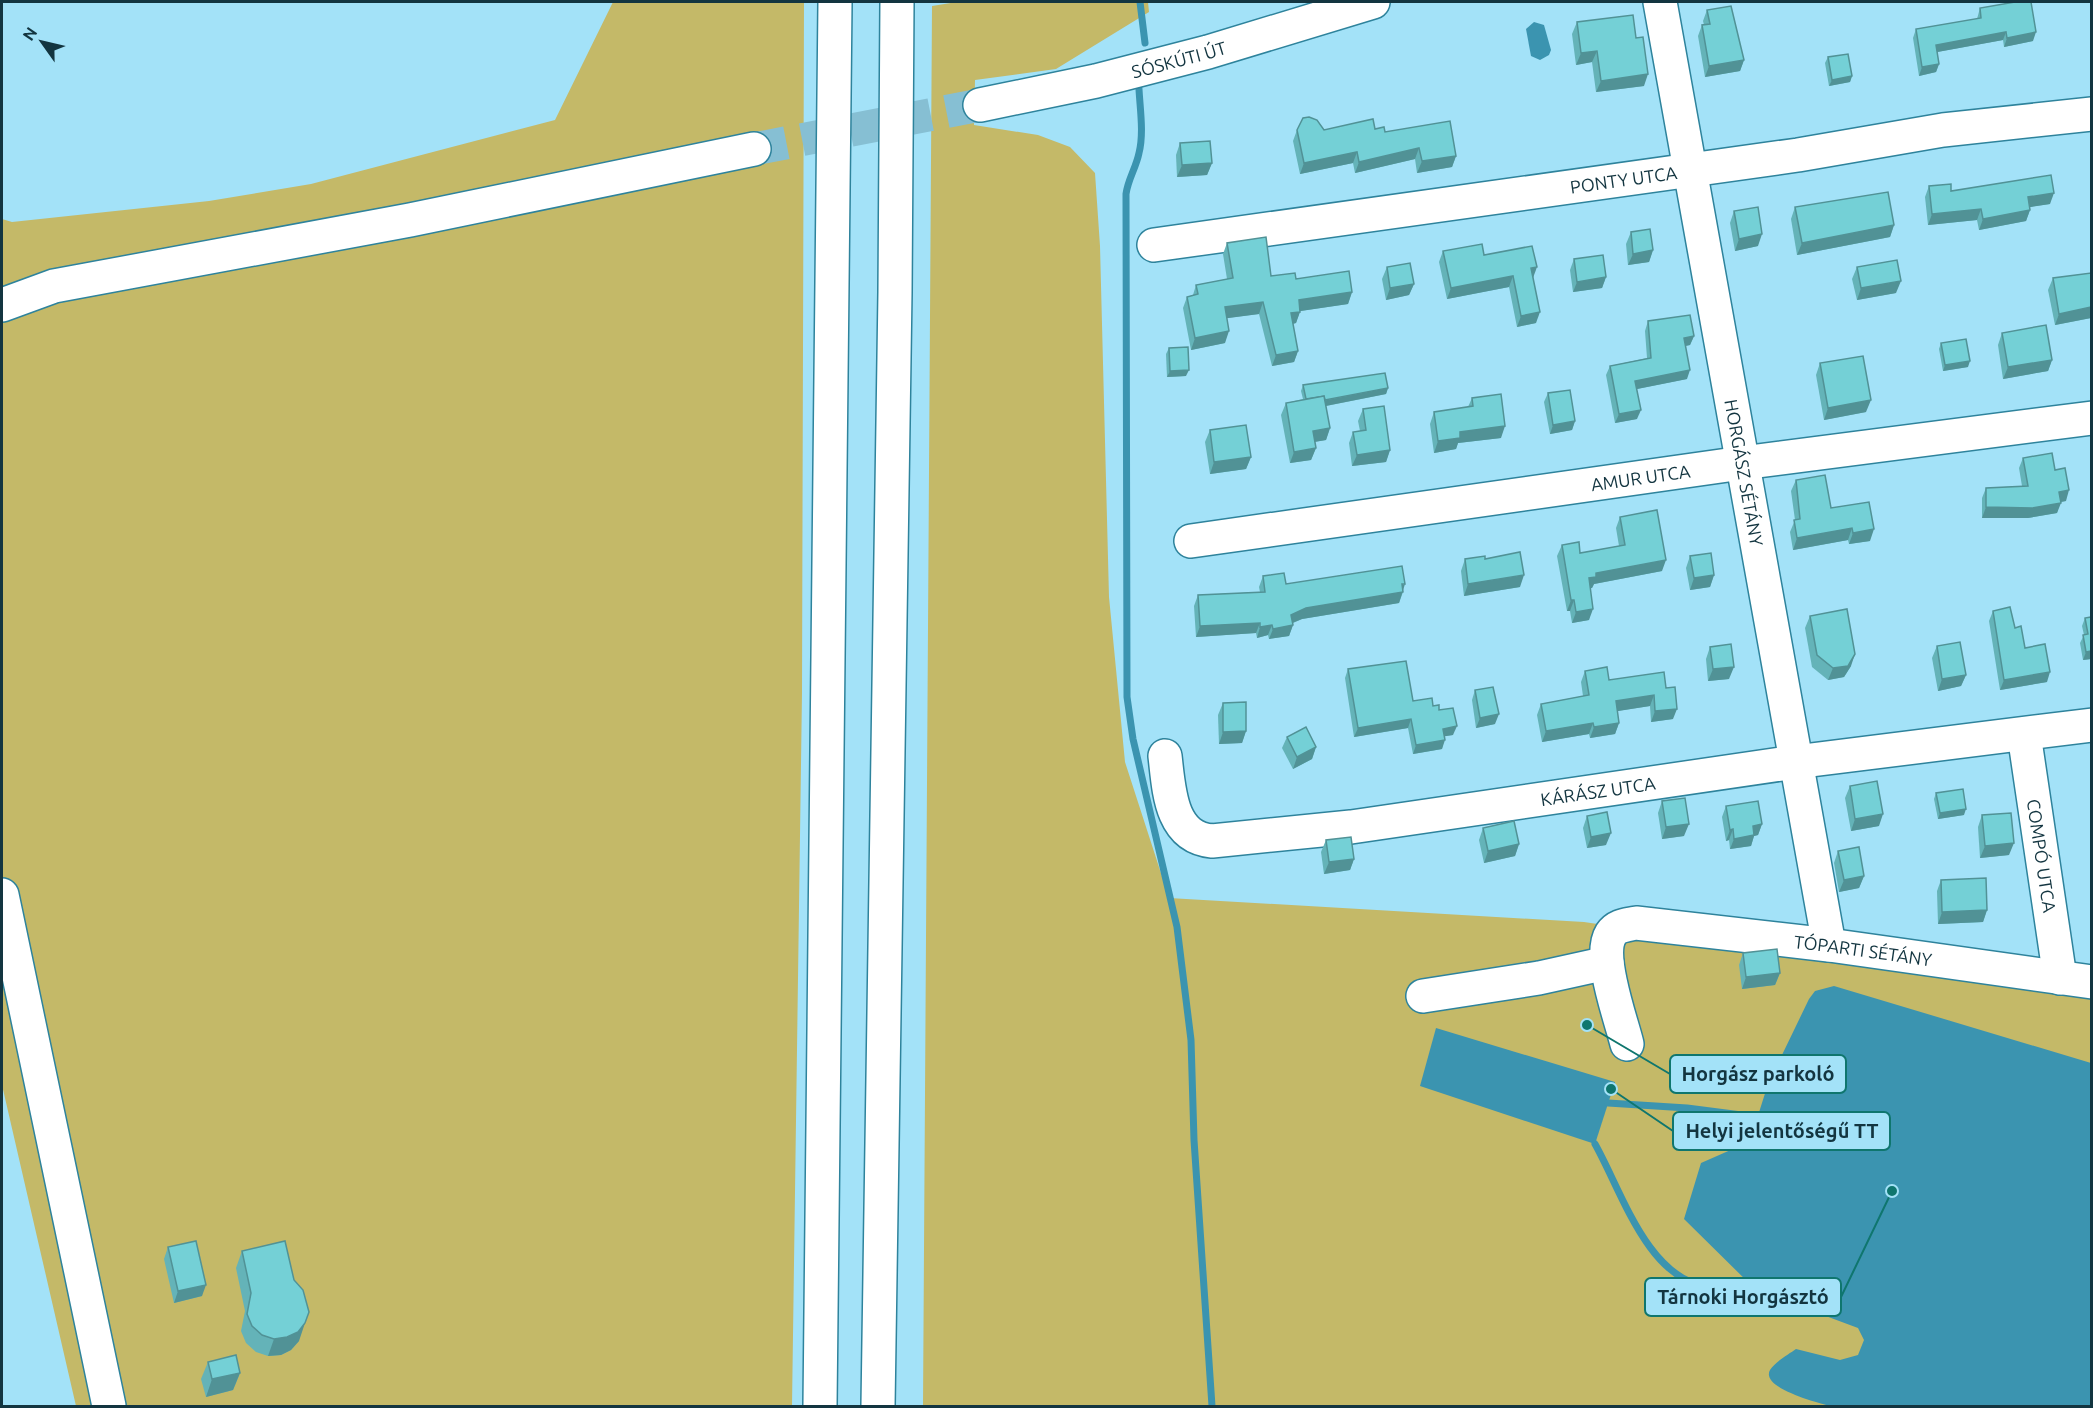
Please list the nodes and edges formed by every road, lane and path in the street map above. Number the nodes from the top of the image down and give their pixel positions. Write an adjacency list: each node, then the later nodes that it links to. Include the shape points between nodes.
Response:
1 (835, 2): 28 (main road)
2 (897, 2): 29 (main road)
3 (1373, 2): 5 (main road, SÓSKÚTI ÚT, via 1209,52)
4 (1660, 2): 8 (main road, HORGÁSZ SÉTÁNY)
5 (980, 105)
6 (2091, 114): 8 (main road, PONTY UTCA, via 1943,130)
7 (754, 149): 11 (main road, via 410,220)
8 (1689, 170): 9 (main road, PONTY UTCA); 14 (main road, HORGÁSZ SÉTÁNY)
9 (1154, 245)
10 (2, 282): 11 (main road)
11 (54, 286): 12 (main road)
12 (2, 305)
13 (2091, 418): 14 (main road, AMUR UTCA)
14 (1742, 463): 15 (main road, AMUR UTCA); 19 (main road, HORGÁSZ SÉTÁNY)
15 (1191, 541)
16 (2091, 725): 17 (main road, KÁRÁSZ UTCA)
17 (2024, 734): 19 (main road, KÁRÁSZ UTCA); 23 (main road, COMPÓ UTCA)
18 (1166, 756): 19 (main road, KÁRÁSZ UTCA, via 1168,785 1182,825 1198,840 1212,841 1351,827)
19 (1795, 762): 21 (main road, HORGÁSZ SÉTÁNY)
20 (2, 895): 27 (main road)
21 (1829, 945): 22 (main road, TÓPARTI SÉTÁNY, via 1636,923 1619,926 1611,933); 23 (main road, TÓPARTI SÉTÁNY)
22 (1607, 963): 25 (main road); 26 (main road)
23 (2060, 978): 24 (main road, TÓPARTI SÉTÁNY)
24 (2091, 982)
25 (1423, 996)
26 (1627, 1044)
27 (109, 1407)
28 (820, 1407)
29 (878, 1407)

